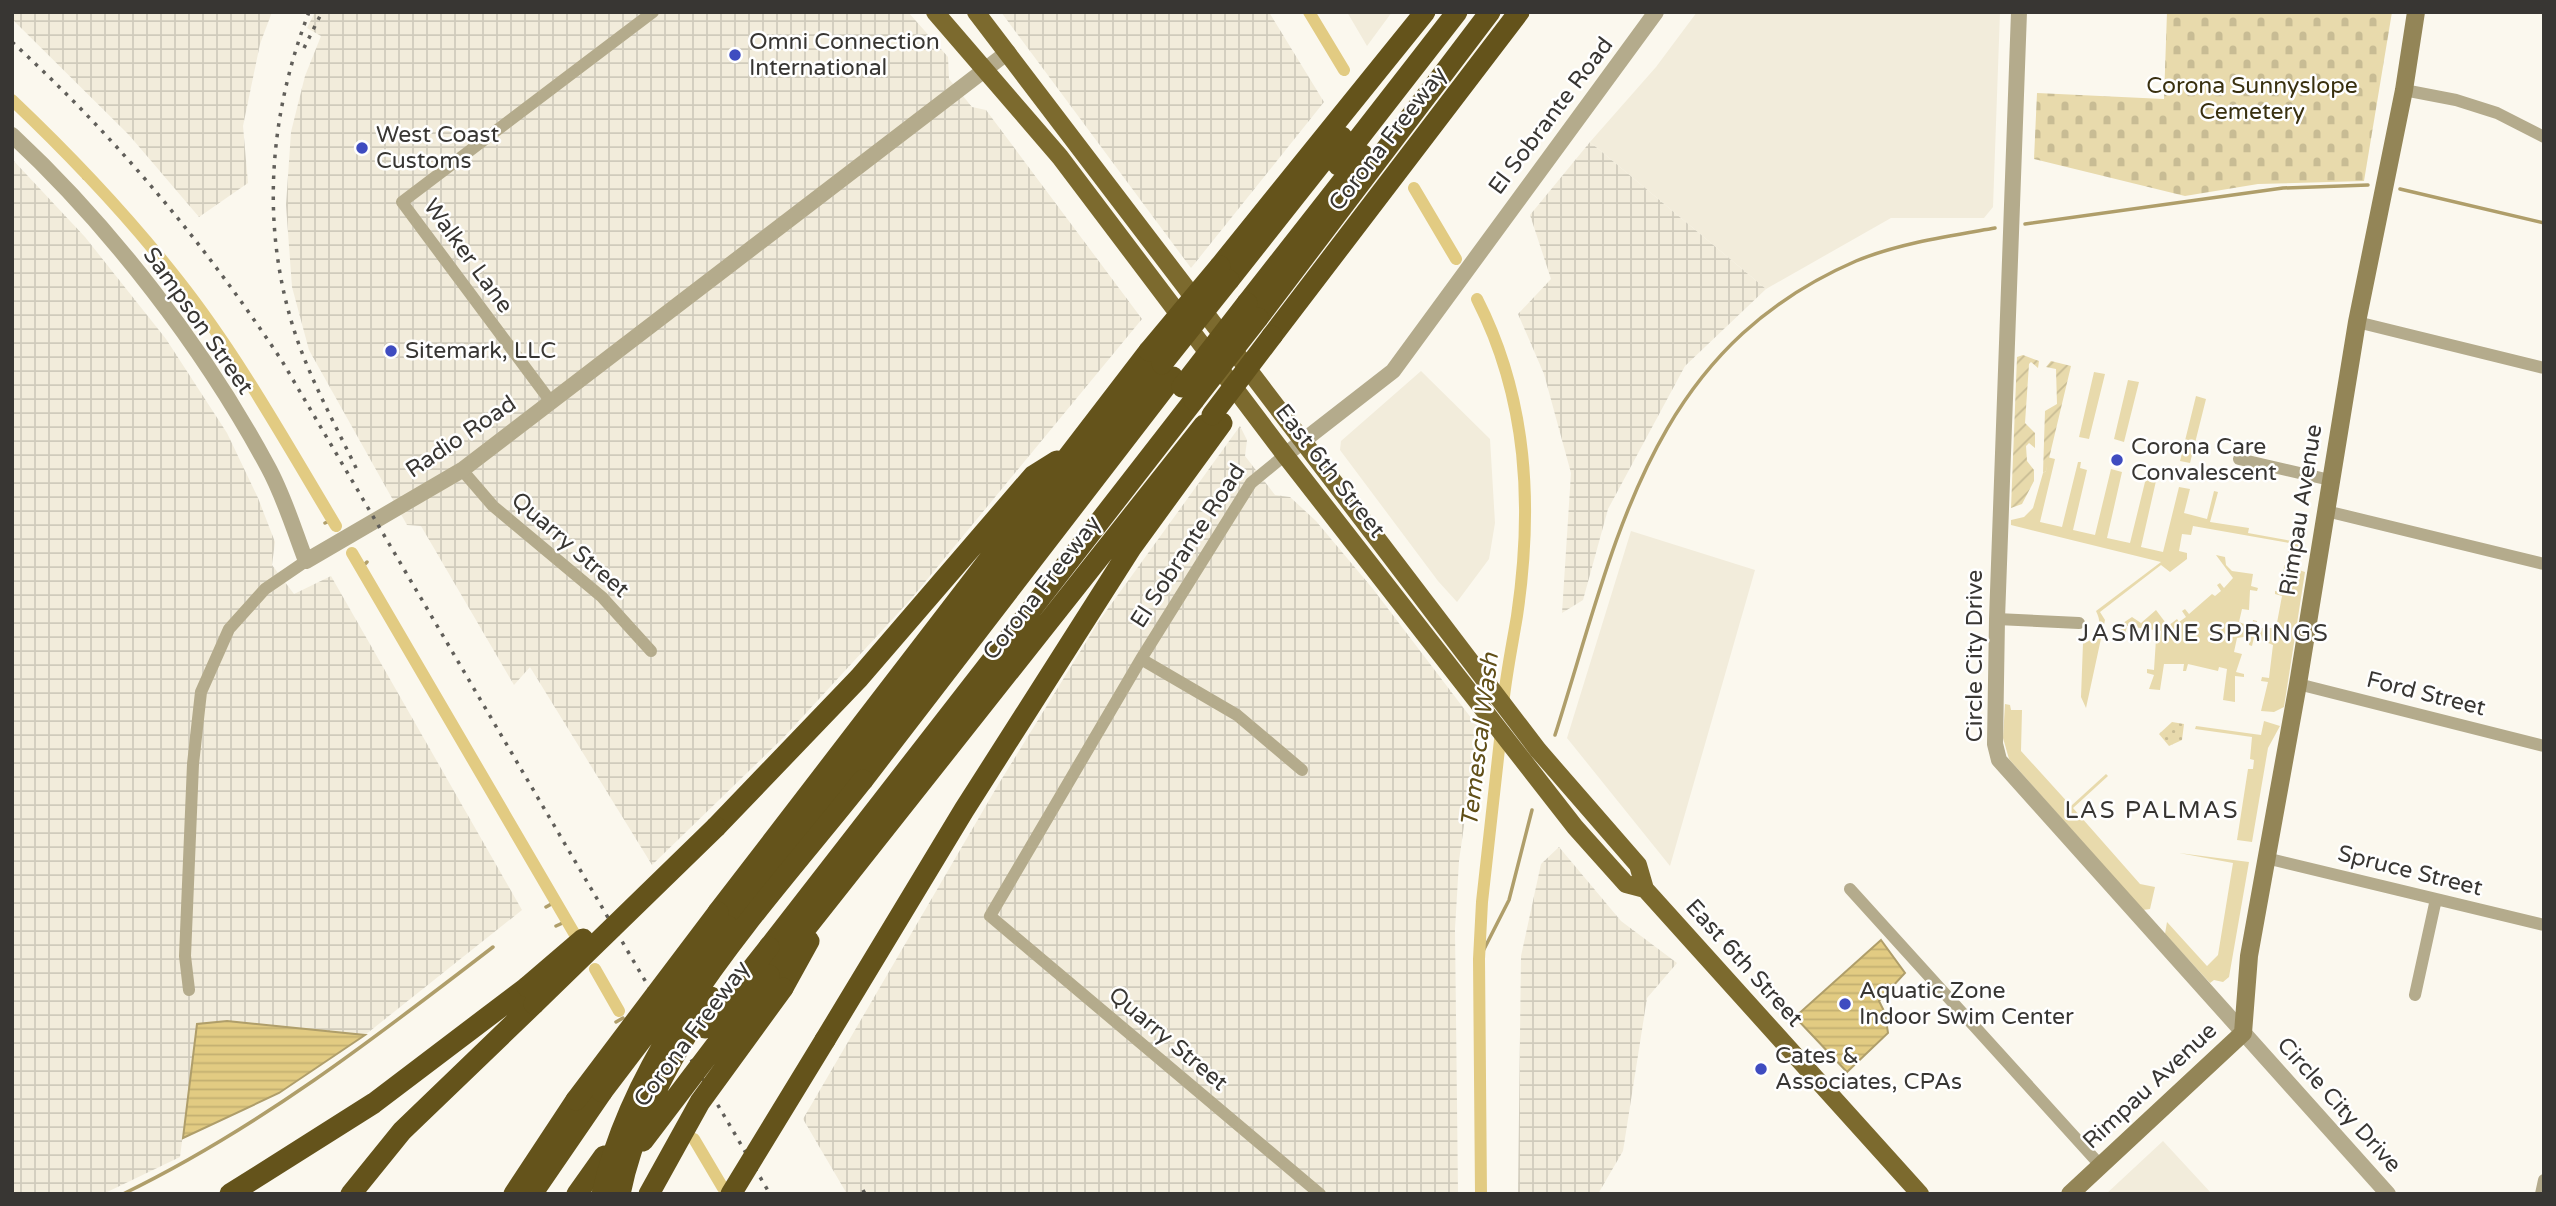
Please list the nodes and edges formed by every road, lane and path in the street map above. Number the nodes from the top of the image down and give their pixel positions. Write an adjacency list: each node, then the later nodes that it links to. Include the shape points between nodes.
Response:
1 (653, 12): 24 (street, Walker Lane, via 402,202)
2 (935, 12): 14 (main road, East 6th Street)
3 (976, 12): 13 (main road, East 6th Street)
4 (1424, 12): 15 (highway)
5 (1441, 12): 15 (highway)
6 (1457, 12): 15 (highway)
7 (1474, 12): 15 (highway)
8 (1490, 12): 15 (highway)
9 (1519, 12): 25 (highway, Corona Freeway, bridge, via 1248,369 1238,401)
10 (1656, 12): 26 (street, El Sobrante Road, via 1415,344 1376,386)
11 (2019, 12): 35 (street, Circle City Drive)
12 (2416, 12): 16 (main road, Rimpau Avenue)
13 (1008, 52): 14 (street, Radio Road); 26 (main road, East 6th Street)
14 (986, 70): 24 (street, Radio Road); 28 (main road, East 6th Street, via 1060,158)
15 (1400, 86): 19 (highway); 19 (highway); 19 (highway)
16 (2404, 90): 18 (street, via 2497,113); 21 (main road, Rimpau Avenue)
17 (12, 135): 33 (street, Sampson Street, via 116,246 215,379 270,469)
18 (2544, 137)
19 (1342, 159): 20 (highway); 20 (highway); 20 (highway)
20 (1239, 292): 23 (highway, bridge); 23 (highway, bridge); 23 (highway)
21 (2357, 322): 22 (street); 31 (main road, Rimpau Avenue)
22 (2544, 368)
23 (1172, 376): 27 (highway); 42 (highway); 48 (highway); 61 (highway, bridge, via 769,947)
24 (551, 402): 30 (street, Radio Road)
25 (1217, 419): 50 (highway, Corona Freeway, via 849,873); 65 (highway, bridge, via 964,810)
26 (1303, 442): 28 (street, El Sobrante Road); 44 (main road, East 6th Street, via 1534,744 1638,865)
27 (1070, 452): 48 (highway); 52 (highway, bridge, via 1032,476 859,678 716,827)
28 (1285, 455): 38 (street, El Sobrante Road, via 1251,483); 44 (main road, East 6th Street, via 1530,770 1626,884)
29 (2239, 459): 31 (street)
30 (462, 470): 33 (street, Radio Road); 37 (street, Quarry Street, via 494,506 603,597)
31 (2330, 480): 32 (main road, Rimpau Avenue)
32 (2326, 512): 34 (street); 39 (main road, Rimpau Avenue)
33 (306, 561): 51 (street, Radio Road, via 265,589 229,629 201,692 193,764 186,944)
34 (2544, 564)
35 (1997, 619): 36 (street); 54 (street, Circle City Drive, via 1995,744 1999,760)
36 (2079, 623)
37 (651, 651)
38 (1141, 659): 41 (street, via 1237,715); 47 (street, El Sobrante Road)
39 (2298, 684): 40 (street, Ford Street); 43 (main road, Rimpau Avenue)
40 (2544, 746)
41 (1301, 770)
42 (868, 784): 62 (highway, bridge, via 688,1004 640,1087); 63 (highway, bridge, via 699,1015 655,1093 630,1153)
43 (2266, 858): 46 (street, Spruce Street); 54 (main road, Rimpau Avenue, via 2249,956)
44 (1645, 889): 67 (main road, East 6th Street)
45 (1850, 889): 55 (street)
46 (2436, 899): 49 (street, Spruce Street); 53 (street)
47 (990, 916): 66 (street, Quarry Street)
48 (723, 919): 59 (highway, bridge, via 576,1100); 60 (highway, bridge)
49 (2544, 925)
50 (776, 981): 62 (highway, Corona Freeway, bridge); 64 (highway, bridge, via 699,1102)
51 (189, 990)
52 (531, 995): 57 (highway, via 298,1154); 58 (highway, via 402,1131)
53 (2415, 996)
54 (2243, 1033): 55 (main road, Rimpau Avenue); 69 (street, Circle City Drive)
55 (2101, 1166): 68 (main road, Rimpau Avenue)
56 (2544, 1180): 70 (street)
57 (230, 1194)
58 (351, 1194)
59 (514, 1194)
60 (532, 1194)
61 (578, 1194)
62 (603, 1194)
63 (620, 1194)
64 (649, 1194)
65 (731, 1194)
66 (1320, 1194)
67 (1920, 1194)
68 (2070, 1194)
69 (2388, 1194)
70 (2540, 1194)

